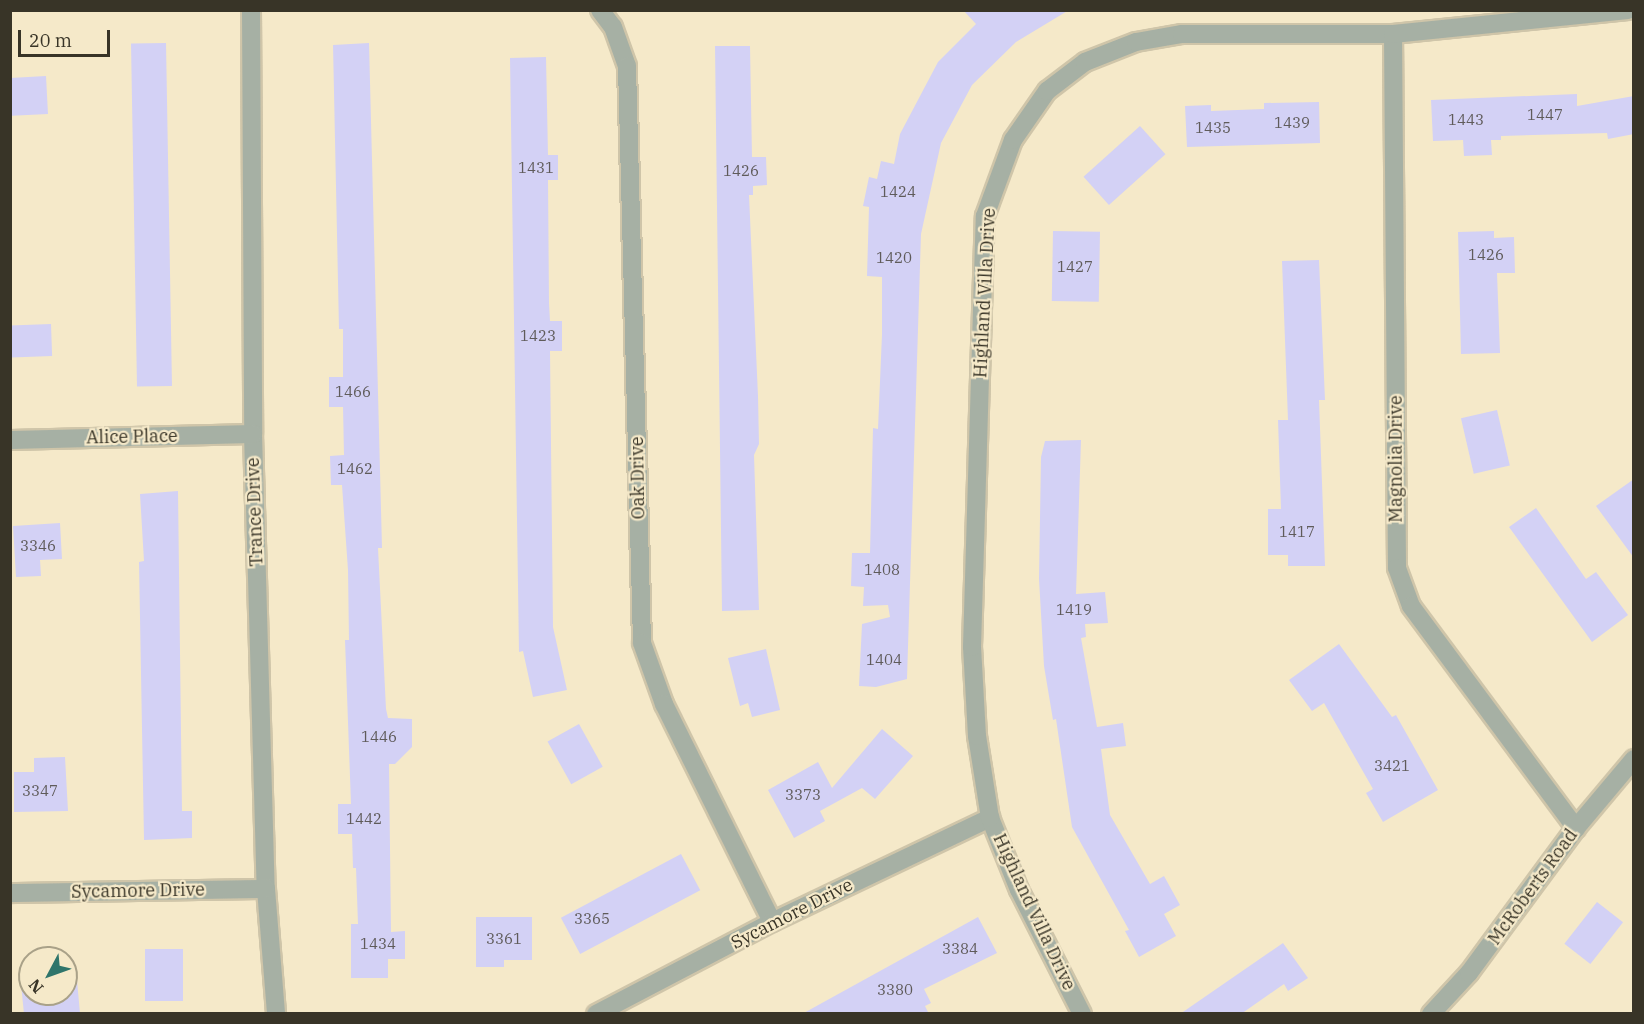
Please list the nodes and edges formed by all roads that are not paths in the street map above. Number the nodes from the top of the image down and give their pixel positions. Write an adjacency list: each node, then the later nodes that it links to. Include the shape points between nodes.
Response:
1 (251, 10): 5 (street, Trance Drive)
2 (600, 10): 12 (street, Oak Drive, via 613,27 627,66 642,643 664,704)
3 (1628, 10): 4 (street, Highland Villa Drive)
4 (1393, 34): 8 (street, Highland Villa Drive, via 1182,34 1136,42 1085,62 1047,91 1013,140 995,182 985,228 972,647 977,736); 9 (street, Magnolia Drive, via 1397,568 1411,606)
5 (253, 434): 6 (street, Alice Place); 10 (street, Trance Drive)
6 (10, 440)
7 (1634, 759): 9 (street, McRoberts Road)
8 (990, 818): 12 (street, Sycamore Drive); 15 (street, Highland Villa Drive, via 1019,890)
9 (1576, 828): 16 (street, McRoberts Road, via 1469,973)
10 (266, 889): 11 (street, Sycamore Drive); 13 (street, Trance Drive)
11 (10, 894)
12 (772, 922): 14 (street, Sycamore Drive)
13 (276, 1014)
14 (596, 1014)
15 (1082, 1014)
16 (1431, 1014)

